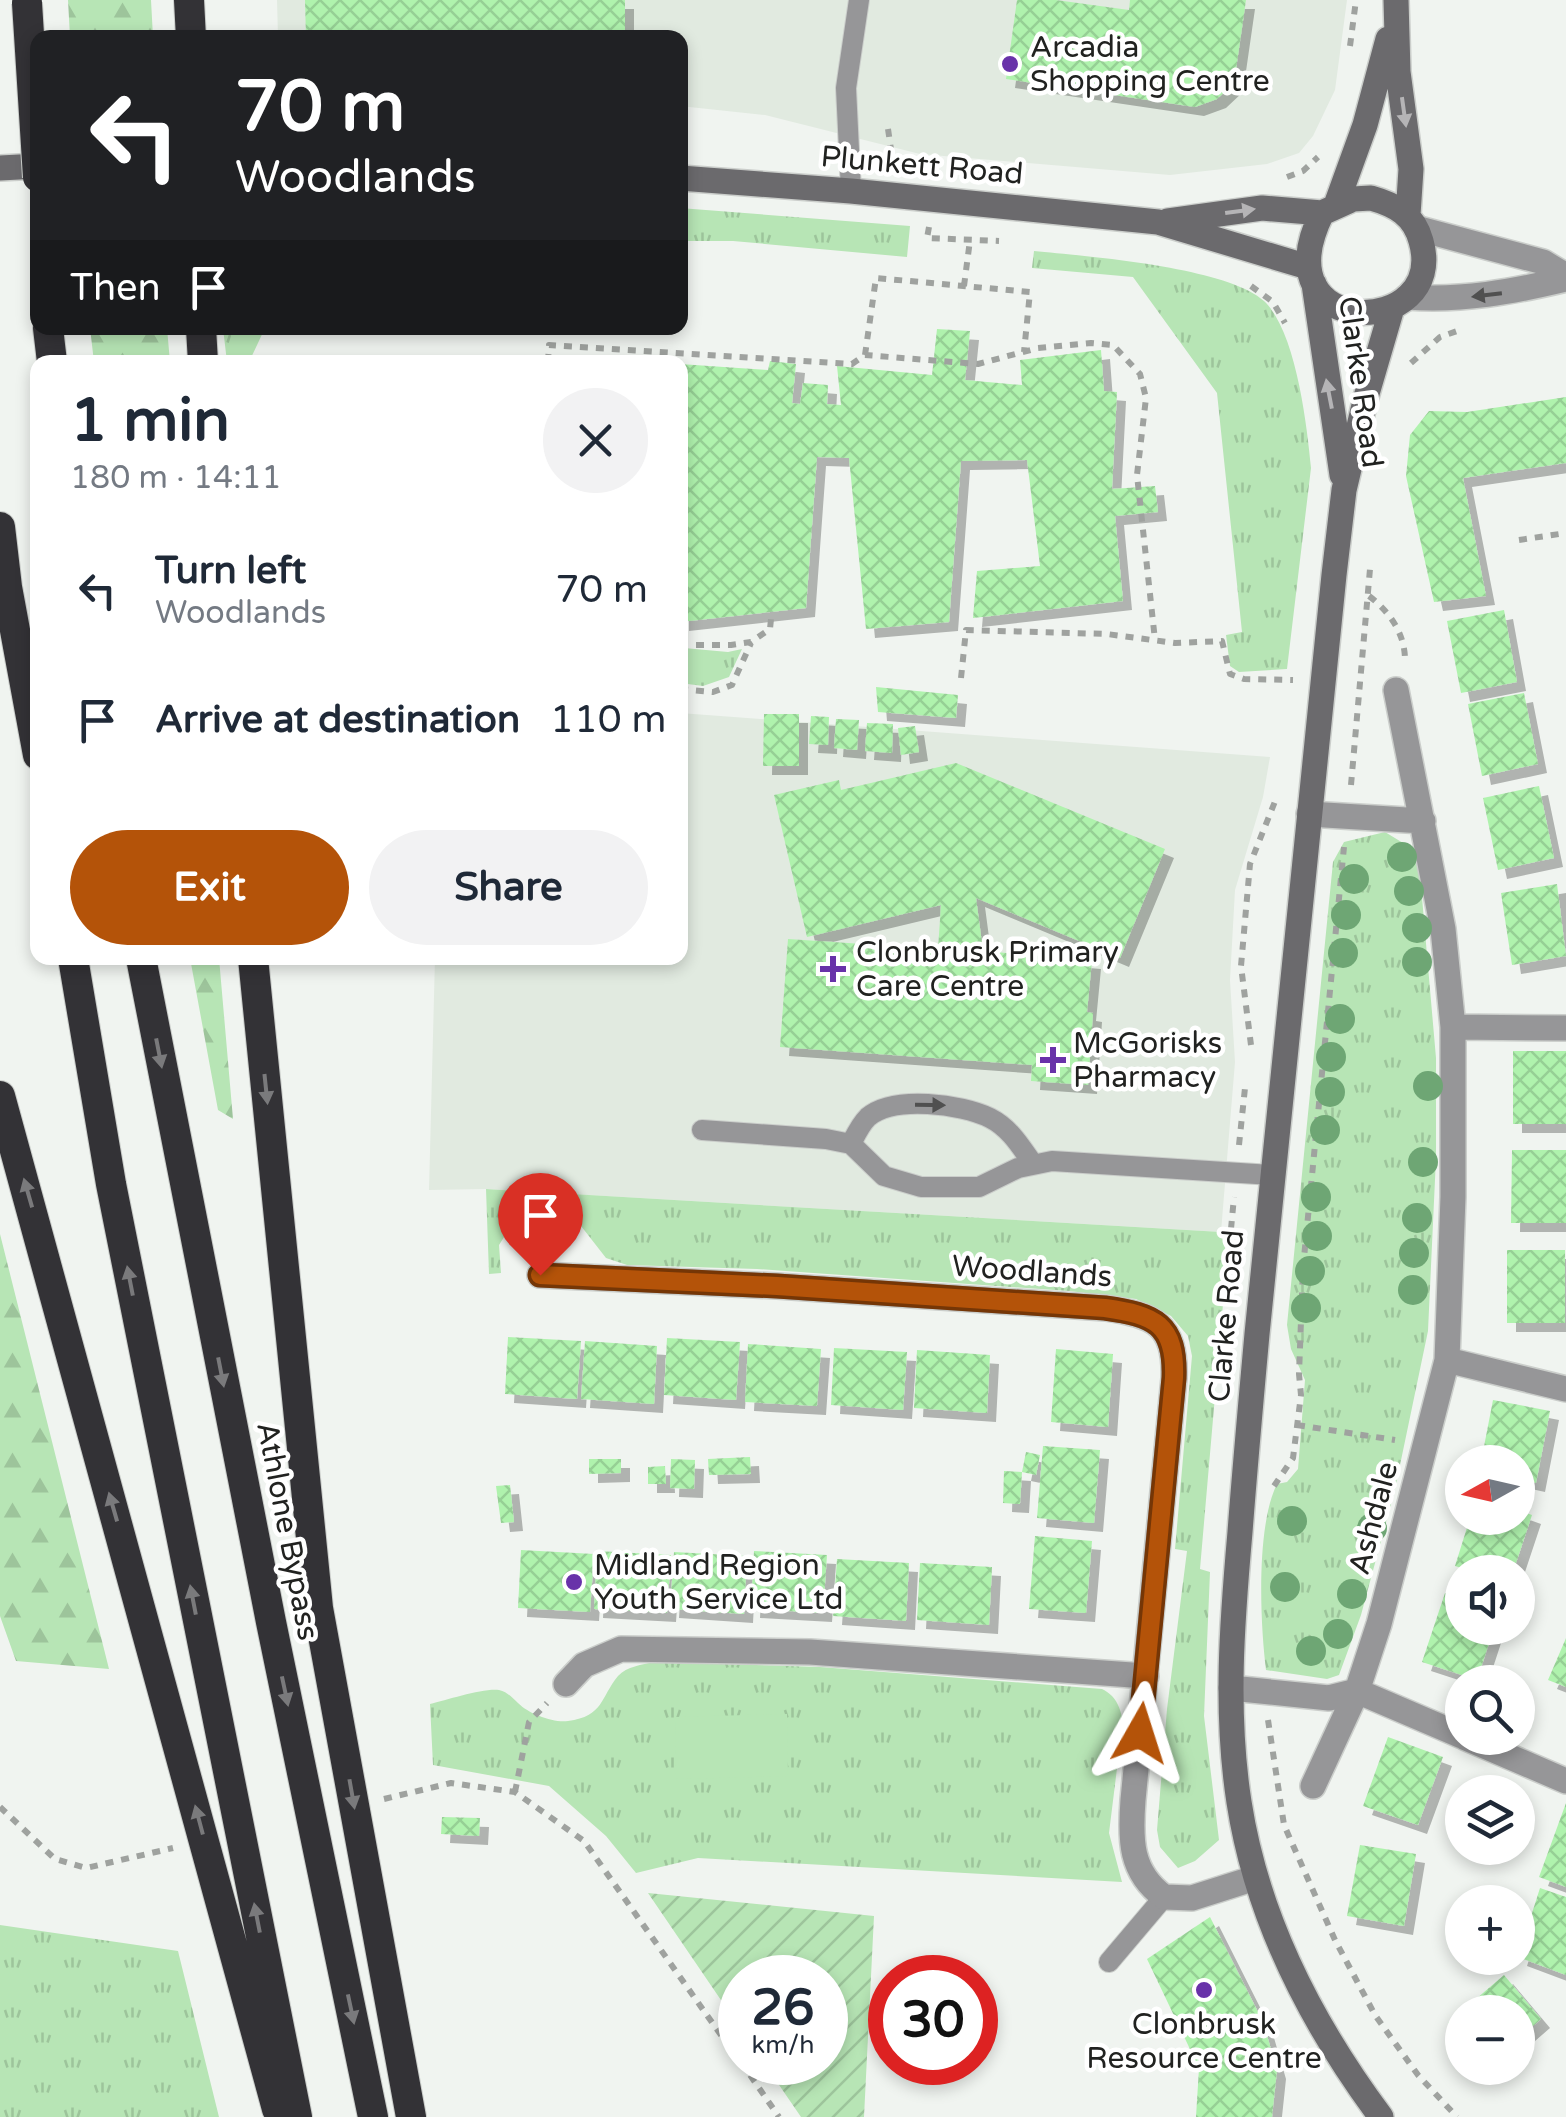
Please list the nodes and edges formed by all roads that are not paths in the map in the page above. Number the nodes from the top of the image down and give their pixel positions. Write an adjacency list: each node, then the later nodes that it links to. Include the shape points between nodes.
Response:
1 (188, 0): 5 (highway)
2 (859, 0): 10 (lane, via 846,88)
3 (28, 1): 6 (highway, bridge)
4 (1395, 8): 11 (street, via 1365,125); 13 (street, one-way to 13)
5 (190, 30)
6 (30, 36)
7 (30, 166): 8 (street)
8 (0, 168)
9 (688, 179): 10 (street, Plunkett Road)
10 (851, 191): 12 (street, Plunkett Road)
11 (1329, 209): 12 (street, Plunkett Road, one-way to 11, via 1262,208); 13 (street, via 1371,198 1390,203); 14 (street, via 1307,249)
12 (1158, 222): 14 (street, Plunkett Road)
13 (1412, 222): 15 (street, via 1543,262); 16 (street, via 1423,264 1418,282)
14 (1311, 276): 16 (street, via 1325,298 1357,314 1376,314); 17 (street, Clarke Road, one-way to 14)
15 (1566, 278): 16 (street, one-way to 16, via 1479,296)
16 (1400, 302): 17 (street, Clarke Road, via 1366,397)
17 (1344, 490): 21 (street, Clarke Road)
18 (0, 527): 20 (highway)
19 (1396, 690): 22 (street, Ashdale)
20 (30, 712)
21 (1310, 814): 22 (street); 32 (street, Clarke Road)
22 (1422, 821): 26 (street, Ashdale)
23 (74, 965): 48 (highway, one-way to 23, via 118,1222)
24 (142, 965): 49 (highway, Athlone Bypass, one-way to 49)
25 (254, 965): 50 (highway, one-way to 50, via 318,1608)
26 (1453, 1027): 27 (street); 34 (street, Ashdale)
27 (1566, 1028)
28 (0, 1096): 47 (highway, one-way to 28)
29 (702, 1130): 30 (lane)
30 (851, 1144): 31 (lane, via 884,1176 921,1188 979,1187); 31 (lane, one-way to 31, via 880,1110 948,1105 993,1119)
31 (1033, 1164): 32 (lane)
32 (1272, 1175): 38 (street, Clarke Road)
33 (540, 1275): 36 (street, Woodlands, via 1105,1308 1158,1323 1171,1340 1175,1367)
34 (1447, 1360): 35 (street); 39 (street, Ashdale)
35 (1566, 1388)
36 (1146, 1676): 37 (street, via 810,1652 621,1648 584,1665); 45 (street, Woodlands, via 1130,1837 1137,1866)
37 (566, 1684)
38 (1231, 1688): 39 (street, via 1330,1698); 44 (street, Clarke Road, via 1233,1757)
39 (1357, 1691): 40 (street); 43 (street, Ashdale)
40 (1445, 1729)
41 (1507, 1755): 42 (street)
42 (1566, 1780)
43 (1312, 1786)
44 (1255, 1878): 45 (street, via 1192,1898); 51 (street, Clarke Road, via 1301,1991)
45 (1164, 1898): 46 (lane)
46 (1109, 1962)
47 (279, 2117)
48 (297, 2117)
49 (372, 2117)
50 (411, 2117)
51 (1381, 2117)

